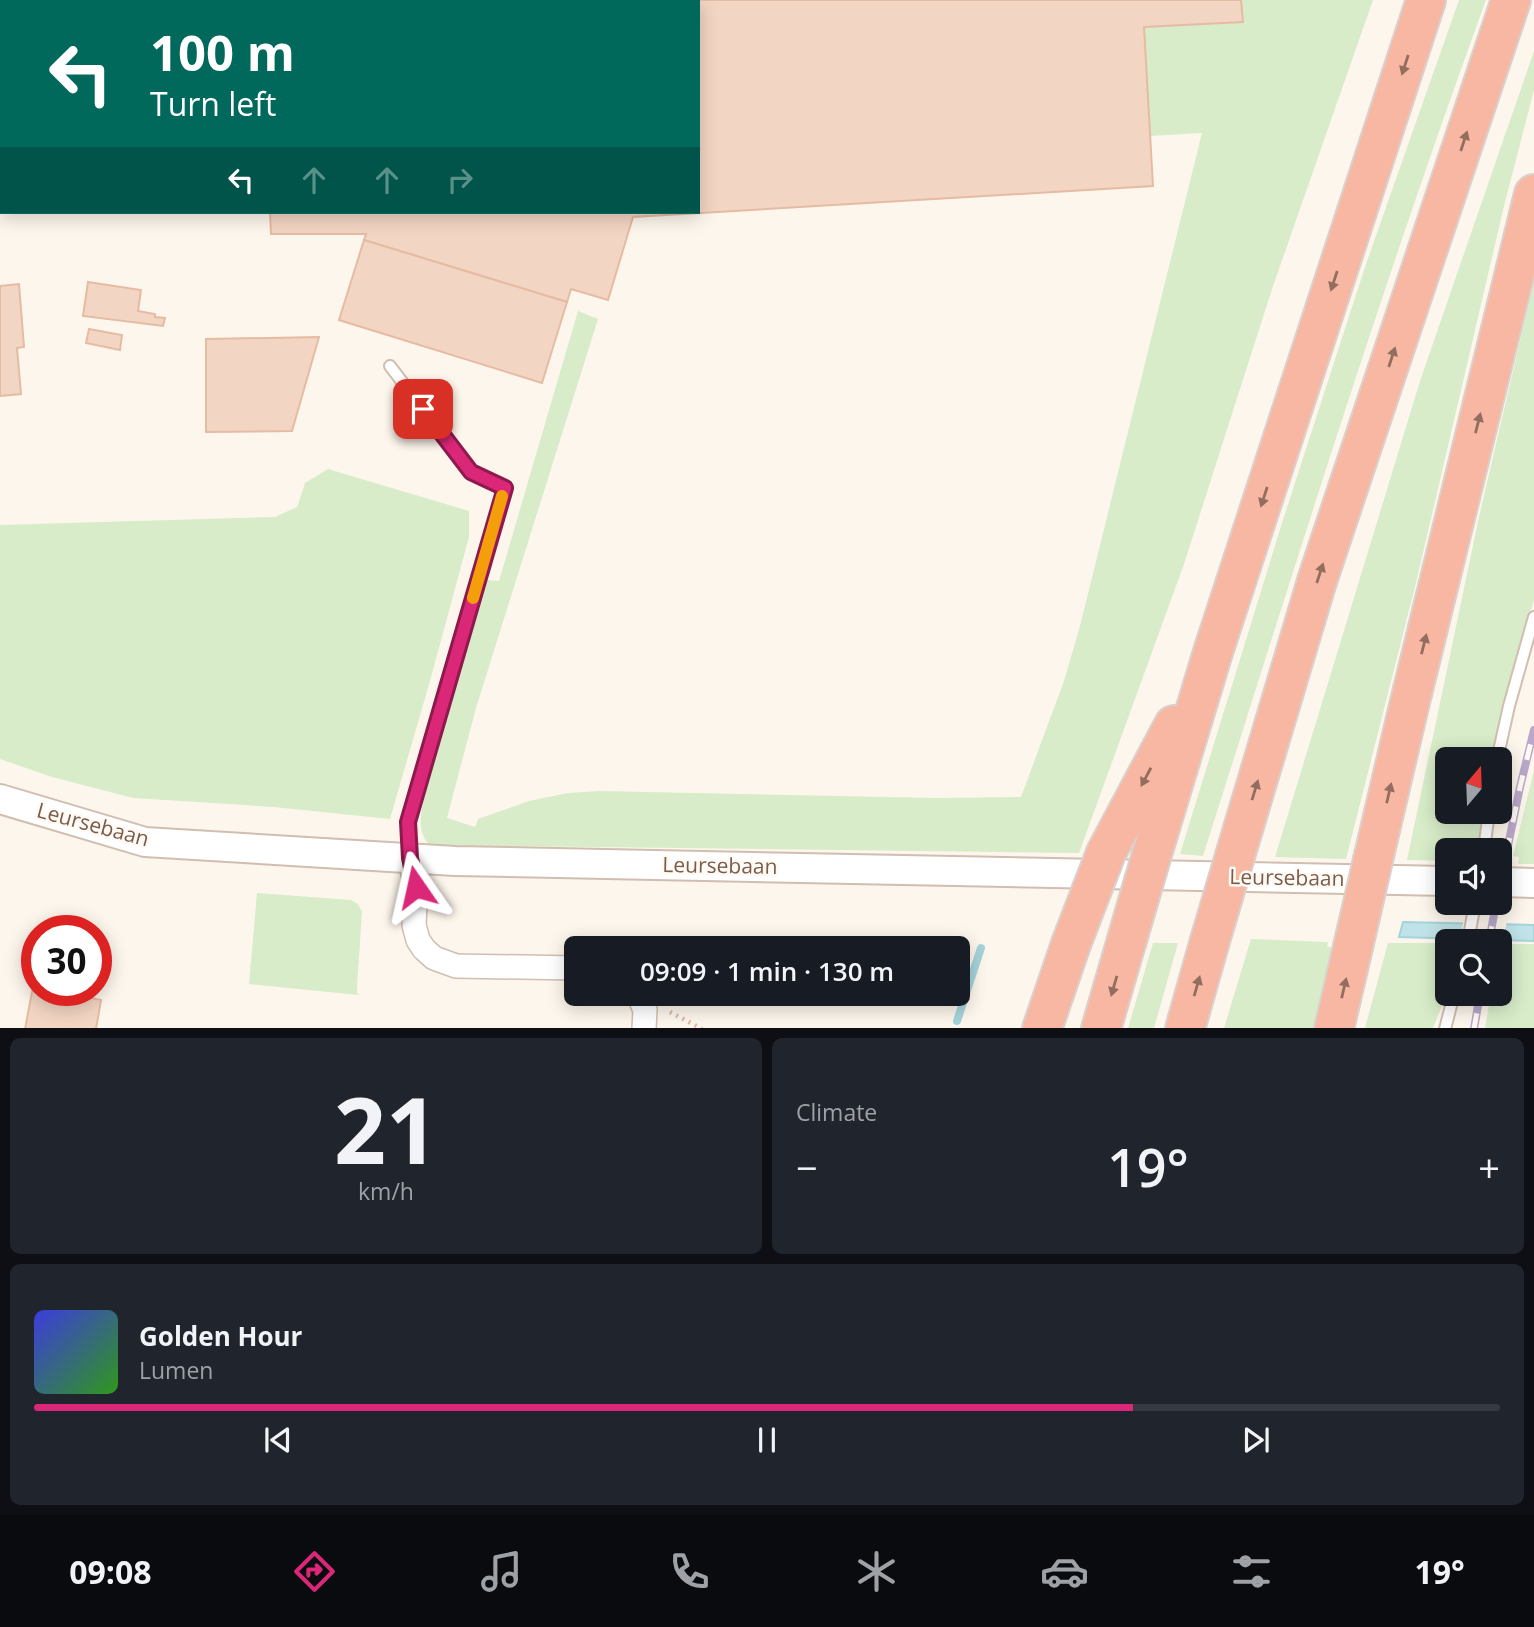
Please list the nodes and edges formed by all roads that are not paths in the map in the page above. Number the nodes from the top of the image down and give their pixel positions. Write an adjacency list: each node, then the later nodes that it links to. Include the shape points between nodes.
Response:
1 (1426, 0): 6 (highway, one-way to 6)
2 (1511, 0): 19 (highway, one-way to 2, bridge, via 1317,581)
3 (1534, 194): 20 (highway, one-way to 3, bridge)
4 (390, 366): 9 (lane, via 471,472 505,488 408,822)
5 (1534, 617): 7 (lane)
6 (1213, 652): 17 (highway, one-way to 17, bridge, via 1106,853); 18 (highway, one-way to 18, bridge)
7 (1500, 747)
8 (0, 799): 9 (street, Leursebaan, via 145,842)
9 (410, 858): 10 (street, Leursebaan); 13 (street, via 416,887 414,925 418,940 434,958 456,966)
10 (1435, 881)
11 (1512, 882): 12 (street)
12 (1534, 883)
13 (564, 968)
14 (643, 1006): 16 (street)
15 (1451, 1006): 21 (lane)
16 (645, 1028)
17 (1042, 1028)
18 (1101, 1028)
19 (1185, 1028)
20 (1334, 1028)
21 (1445, 1028)

